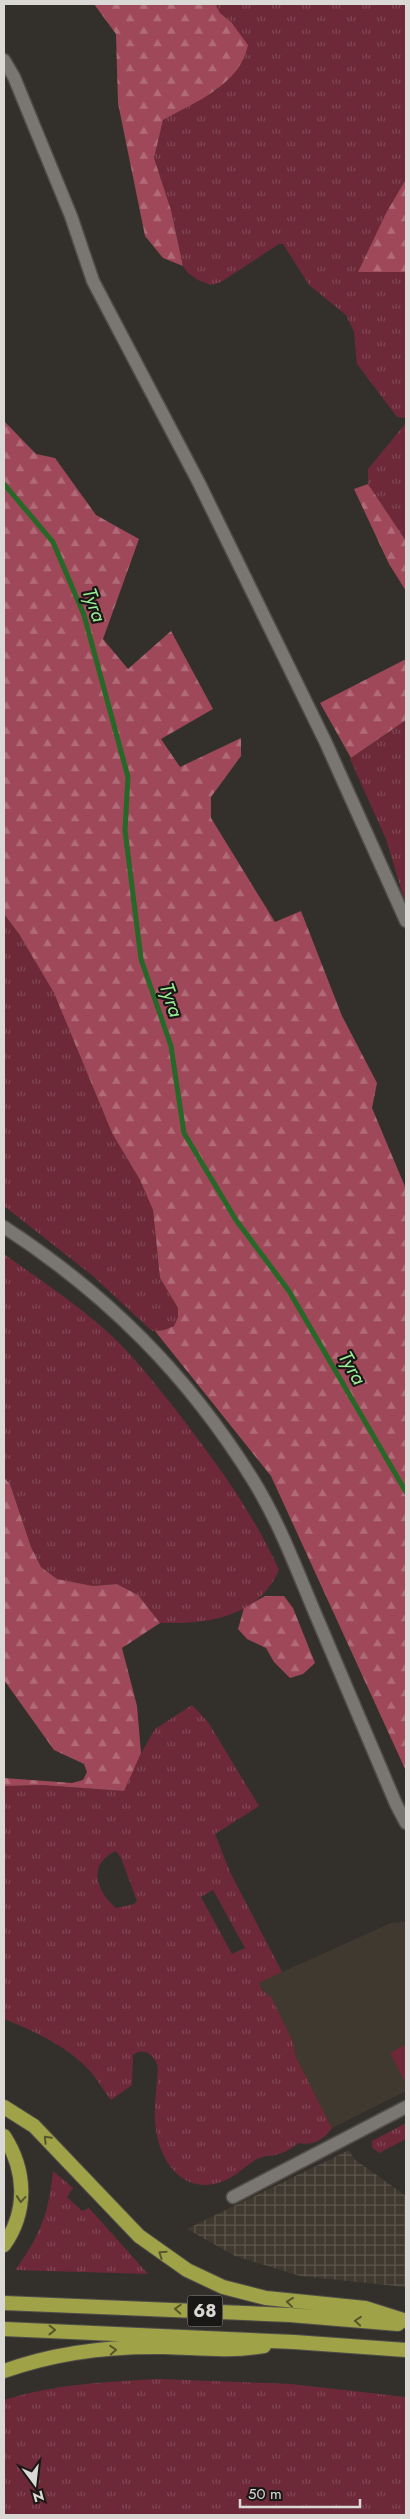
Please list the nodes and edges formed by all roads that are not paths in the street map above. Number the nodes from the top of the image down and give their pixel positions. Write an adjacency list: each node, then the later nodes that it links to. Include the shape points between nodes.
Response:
1 (4, 60): 2 (street, via 71,216 93,281 199,483 313,716)
2 (406, 921)
3 (4, 1227): 4 (street, via 113,1308 155,1350 203,1408 253,1480 280,1530)
4 (406, 1823)
5 (4, 2107): 11 (highway, one-way to 5, via 366,2308 258,2297 223,2287 186,2270 139,2236 34,2126)
6 (406, 2107): 8 (street)
7 (4, 2136): 9 (highway, one-way to 9, via 16,2158 22,2185 19,2213)
8 (233, 2198)
9 (4, 2245)
10 (4, 2302): 12 (highway, 68, one-way to 10, via 290,2314)
11 (406, 2321)
12 (406, 2325)
13 (4, 2329): 14 (highway, 68, one-way to 14)
14 (294, 2342): 15 (highway, 68); 16 (highway, one-way to 14, via 48,2358 89,2352 164,2347 233,2351)
15 (406, 2350)
16 (4, 2371)

